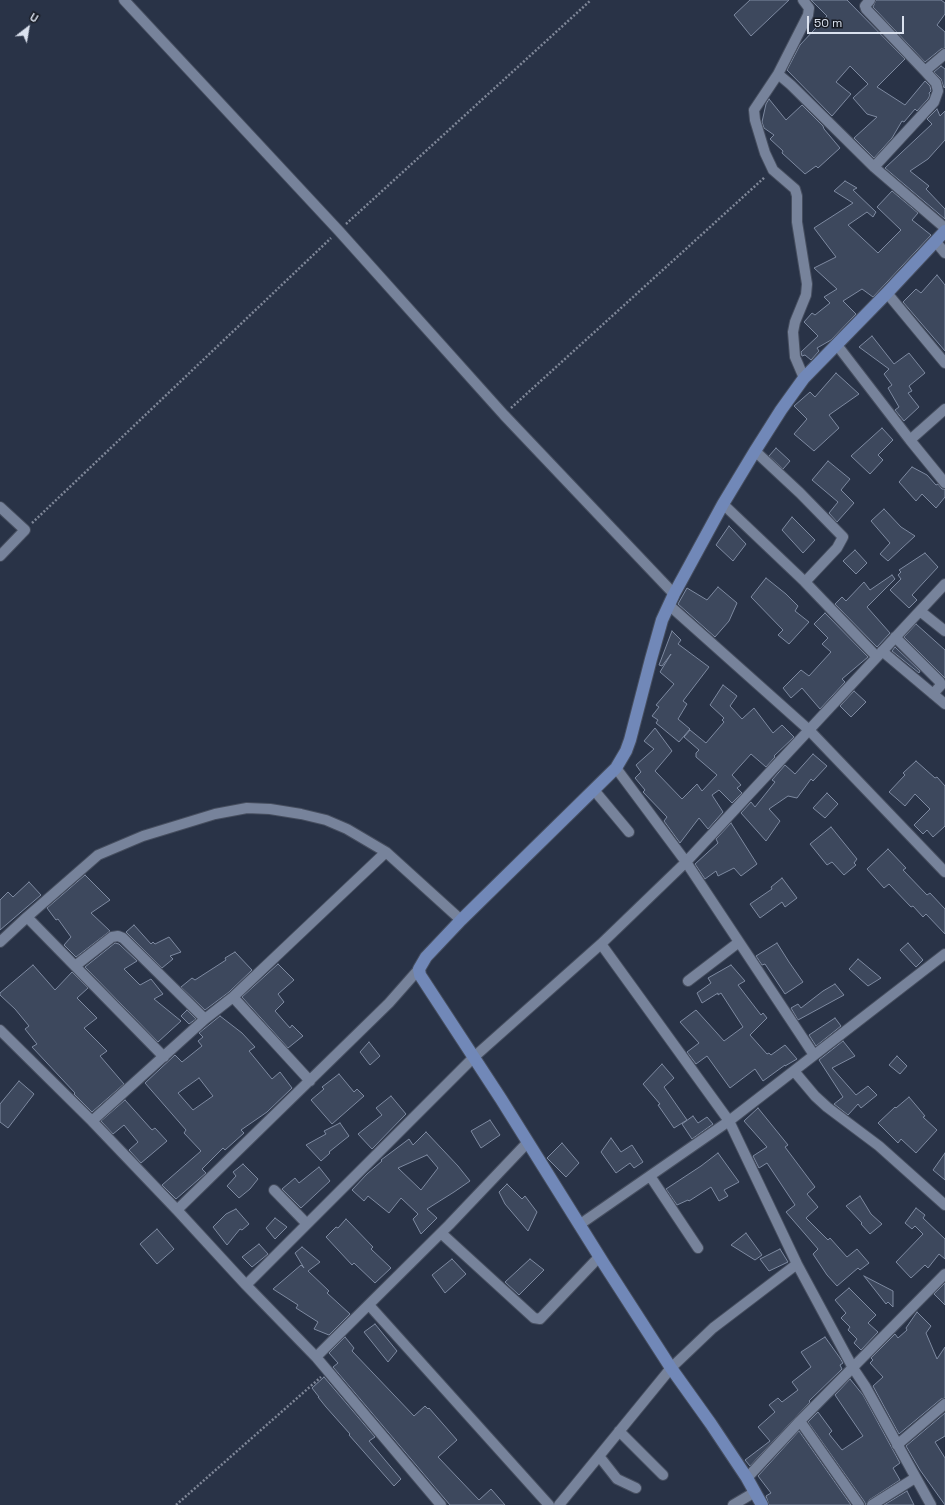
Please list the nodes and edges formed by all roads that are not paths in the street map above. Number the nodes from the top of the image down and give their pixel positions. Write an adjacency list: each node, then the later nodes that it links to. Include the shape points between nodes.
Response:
1 (124, 0): 24 (street, via 339,231 504,415)
2 (803, 0): 6 (street, via 809,8 808,15)
3 (870, 0): 5 (street, via 865,6 866,9)
4 (945, 54): 5 (street)
5 (925, 71): 7 (street, via 938,87 934,102)
6 (778, 74): 7 (street); 14 (street, via 754,110 763,147 773,170 795,189 797,196 796,222 807,284 794,332 795,357)
7 (874, 167): 8 (street)
8 (945, 229): 9 (street)
9 (936, 242): 10 (street); 11 (street)
10 (945, 253)
11 (887, 293): 12 (street); 13 (street)
12 (837, 345): 14 (street); 16 (street)
13 (945, 363)
14 (804, 378): 17 (street)
15 (945, 409): 16 (street)
16 (910, 440): 18 (street)
17 (755, 451): 19 (street); 22 (street, via 843,537 837,548)
18 (945, 483)
19 (723, 504): 22 (street); 24 (street)
20 (0, 507): 21 (street, via 25,530)
21 (0, 556)
22 (805, 582): 29 (street)
23 (945, 584): 26 (street)
24 (674, 594): 25 (street)
25 (669, 605): 32 (street); 33 (street, via 656,639 630,740)
26 (920, 611): 27 (street); 28 (street)
27 (945, 631)
28 (895, 637): 29 (street); 30 (street, via 940,682 941,685)
29 (879, 654): 30 (street); 32 (street)
30 (933, 694): 31 (street)
31 (945, 704)
32 (809, 730): 37 (street); 38 (street)
33 (616, 768): 34 (street); 37 (street)
34 (594, 790): 35 (street); 40 (street)
35 (629, 832)
36 (386, 852): 39 (street, via 326,820 270,809 247,808 215,814 143,836 98,855); 40 (street); 48 (street)
37 (686, 862): 42 (street); 43 (street)
38 (945, 872)
39 (27, 917): 41 (street); 45 (street)
40 (461, 920): 46 (street)
41 (0, 942)
42 (739, 942): 47 (street); 51 (street)
43 (601, 944): 53 (street); 57 (street)
44 (945, 954): 51 (street)
45 (75, 966): 49 (street, via 112,937 123,938); 52 (street)
46 (418, 969): 53 (street); 55 (street, via 389,1003)
47 (688, 981)
48 (233, 998): 49 (street); 55 (street)
49 (205, 1019): 52 (street)
50 (0, 1030): 56 (street)
51 (814, 1055): 54 (street)
52 (164, 1057): 56 (street)
53 (474, 1057): 58 (street); 63 (street)
54 (794, 1071): 57 (street); 61 (street, via 827,1107 879,1146)
55 (310, 1081): 62 (street)
56 (92, 1121): 62 (street)
57 (729, 1121): 59 (street); 68 (street)
58 (527, 1143): 64 (street); 65 (street)
59 (650, 1176): 64 (street); 66 (street)
60 (274, 1190): 63 (street)
61 (945, 1205)
62 (177, 1210): 70 (street)
63 (307, 1224): 70 (street)
64 (579, 1225): 67 (street)
65 (441, 1233): 67 (street, via 534,1318 540,1319); 71 (street)
66 (698, 1248)
67 (600, 1257): 73 (street)
68 (797, 1264): 73 (street, via 712,1328); 74 (street)
69 (945, 1274): 74 (street)
70 (246, 1285): 72 (street)
71 (369, 1305): 72 (street); 86 (street)
72 (316, 1357): 85 (street)
73 (671, 1368): 77 (street); 81 (street)
74 (853, 1368): 76 (street); 78 (street)
75 (945, 1404): 78 (street)
76 (800, 1421): 81 (street); 90 (street)
77 (619, 1431): 79 (street); 80 (street)
78 (897, 1445): 82 (street)
79 (599, 1456): 83 (street, via 617,1478); 87 (street)
80 (663, 1475)
81 (747, 1478): 84 (street)
82 (916, 1478): 91 (street); 92 (street)
83 (636, 1488)
84 (755, 1492): 88 (street); 89 (street)
85 (441, 1505)
86 (549, 1505)
87 (559, 1505)
88 (733, 1505)
89 (762, 1505)
90 (860, 1505)
91 (872, 1505)
92 (931, 1505)

